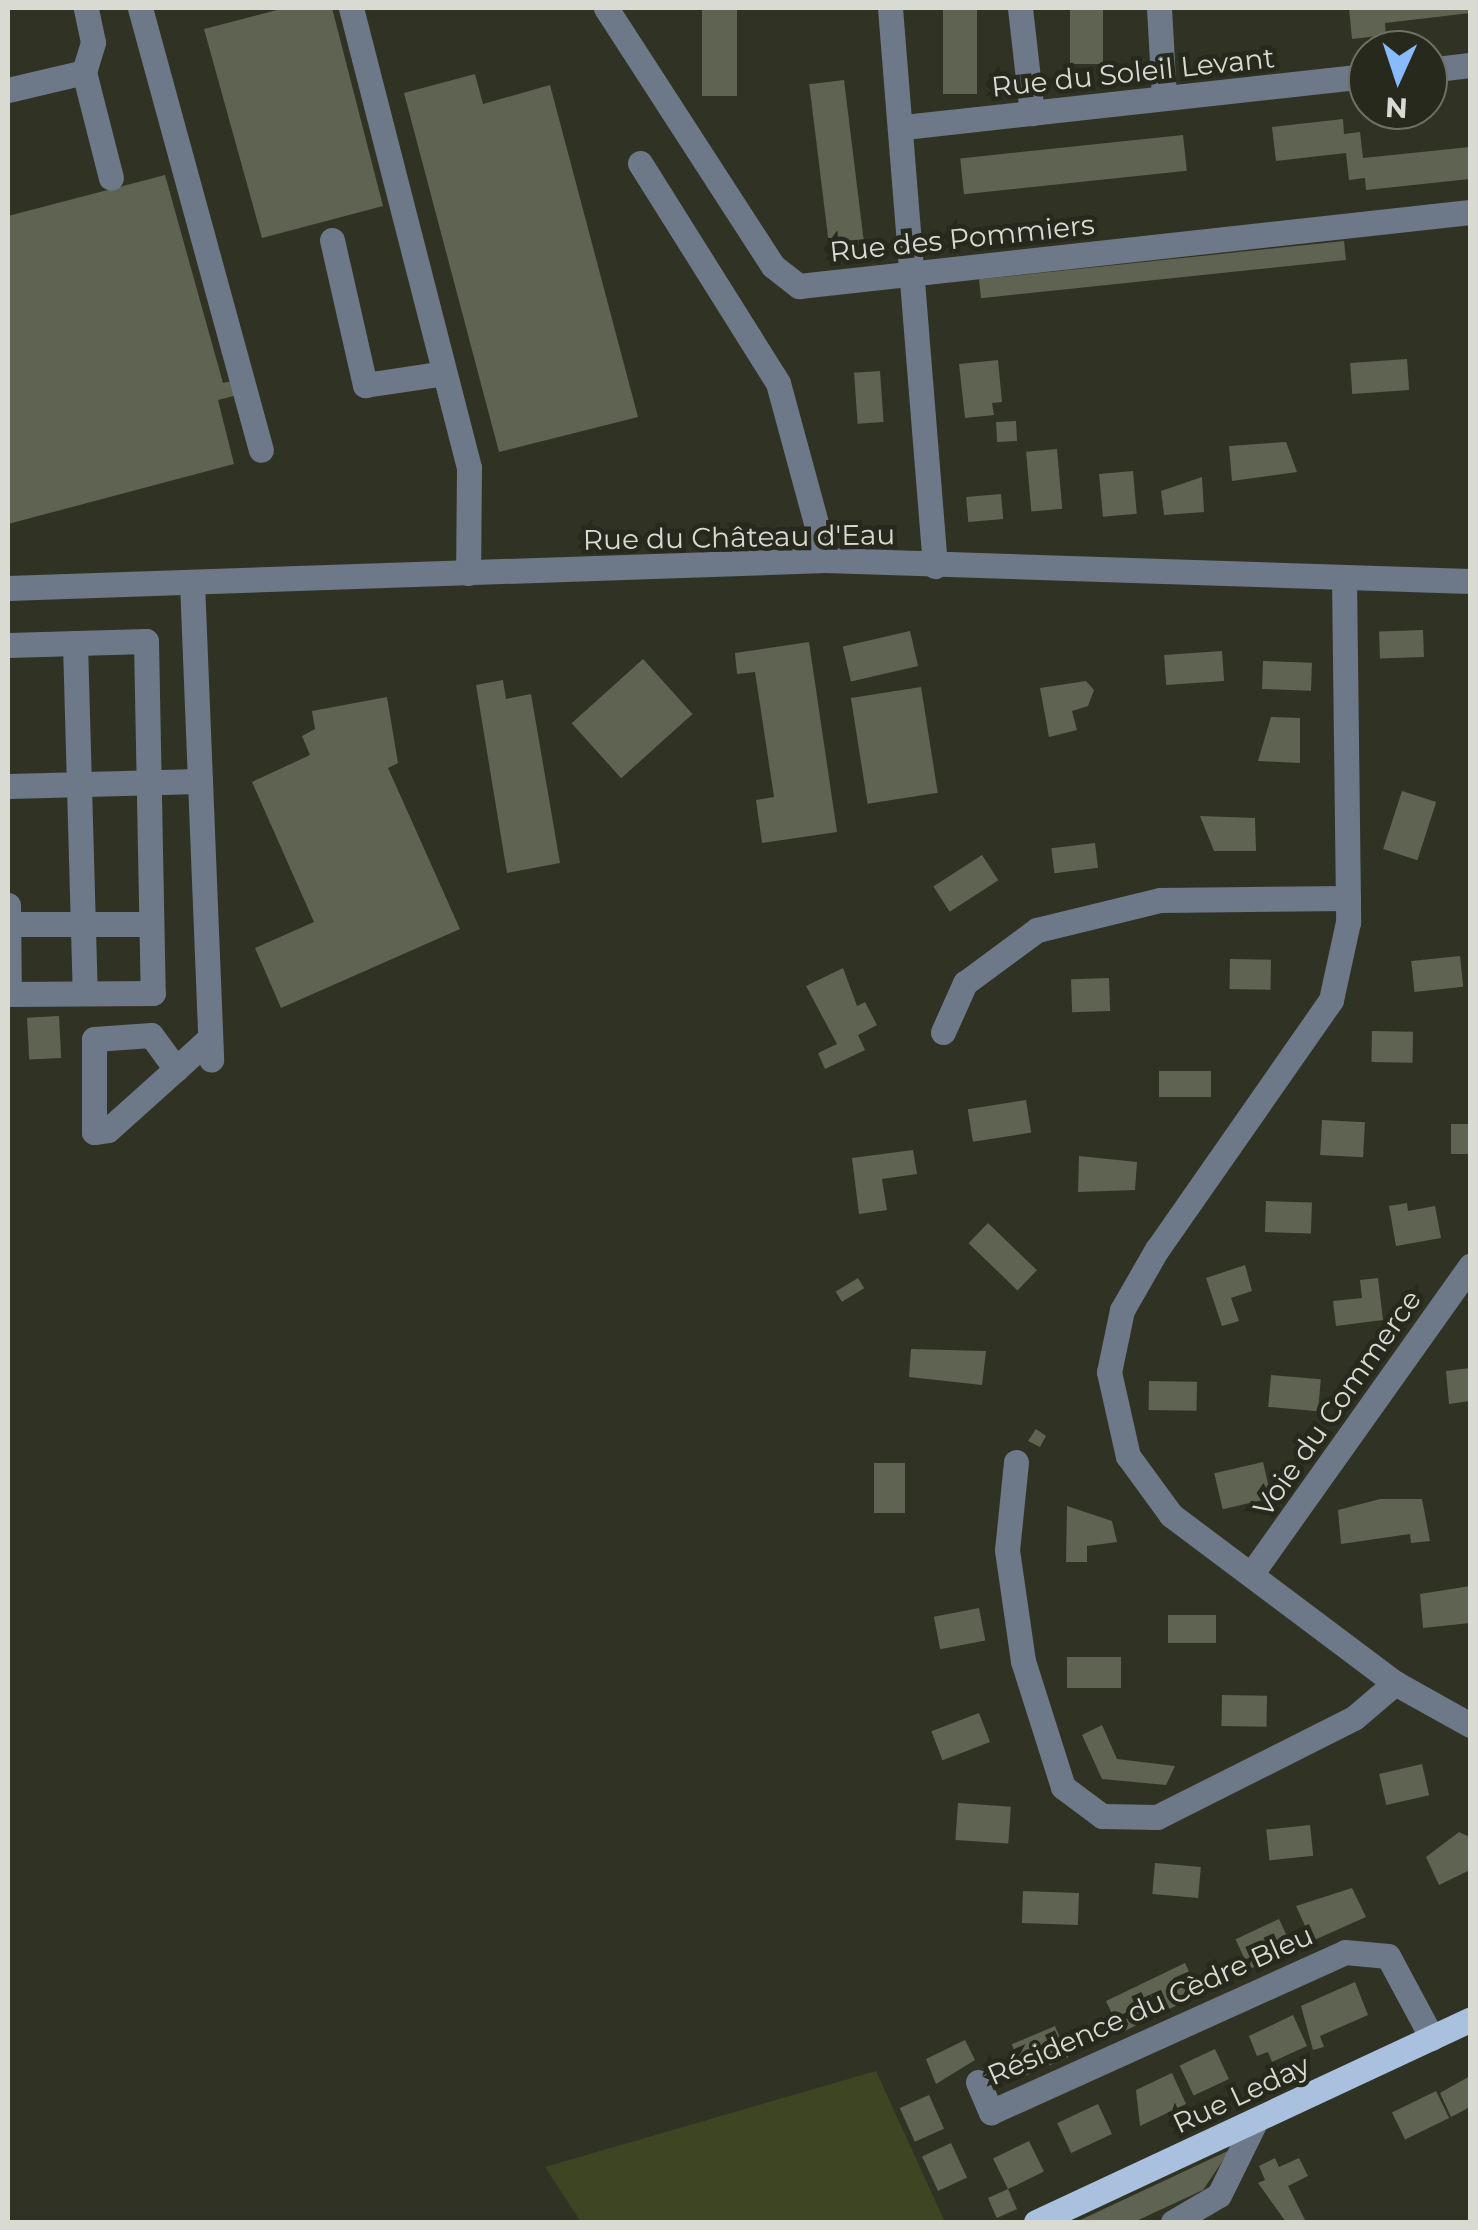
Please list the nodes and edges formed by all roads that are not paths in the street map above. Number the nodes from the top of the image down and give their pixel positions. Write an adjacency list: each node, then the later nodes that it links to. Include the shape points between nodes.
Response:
1 (86, 8): 8 (street, via 94,42)
2 (140, 8): 20 (street)
3 (351, 8): 19 (street)
4 (606, 8): 18 (street, Rue des Pommiers, via 773,266 799,286)
5 (890, 8): 13 (street)
6 (1020, 8): 12 (street)
7 (1158, 8): 11 (street)
8 (84, 72): 10 (street); 15 (street)
9 (1348, 78): 11 (street, Rue du Soleil Levant)
10 (8, 90)
11 (1164, 98): 12 (street, Rue du Soleil Levant)
12 (1032, 113): 13 (street, Rue du Soleil Levant)
13 (904, 127): 18 (street)
14 (640, 163): 21 (street, via 778,383)
15 (110, 178)
16 (1470, 212): 18 (street, Rue des Pommiers)
17 (332, 240): 19 (street, via 365,385)
18 (916, 274): 22 (street)
19 (444, 373): 23 (street, via 469,468)
20 (260, 450)
21 (826, 560): 22 (street, Rue du Château d'Eau); 23 (street, Rue du Château d'Eau)
22 (935, 566): 24 (street, Rue du Château d'Eau)
23 (468, 573): 26 (street, Rue du Château d'Eau)
24 (1344, 577): 25 (street, Rue du Château d'Eau); 34 (street)
25 (1470, 581)
26 (192, 582): 27 (street, Rue du Château d'Eau); 30 (street)
27 (8, 588)
28 (75, 644): 29 (street); 31 (street, via 146,641); 32 (street)
29 (8, 645)
30 (200, 782): 31 (street); 42 (street, via 210,1049)
31 (148, 783): 32 (street); 38 (street)
32 (76, 784): 33 (street); 37 (street)
33 (8, 786)
34 (1348, 898): 41 (street, via 1160,900 1037,930 965,983); 45 (street, via 1331,1000 1157,1249 1122,1310 1110,1372 1128,1456 1171,1515)
35 (8, 905): 36 (street)
36 (8, 924): 37 (street); 39 (street)
37 (81, 924): 38 (street); 40 (street)
38 (152, 924): 40 (street, via 153,993)
39 (8, 994): 40 (street)
40 (85, 994)
41 (943, 1032)
42 (176, 1068)
43 (1470, 1266): 45 (street, Voie du Commerce)
44 (1016, 1462): 46 (street, via 1007,1550 1023,1660 1063,1786 1102,1816 1157,1816 1354,1718)
45 (1252, 1573): 46 (street)
46 (1395, 1683): 47 (street)
47 (1467, 1711)
48 (1470, 2020): 49 (main road, Rue Leday)
49 (1432, 2038): 50 (street, Résidence du Cèdre Bleu, via 1388,1956 1346,1952 991,2112); 51 (main road, Rue Leday)
50 (978, 2082)
51 (1256, 2120): 52 (main road, Rue Leday); 53 (street, via 1219,2195)
52 (1036, 2222)
53 (1173, 2222)

